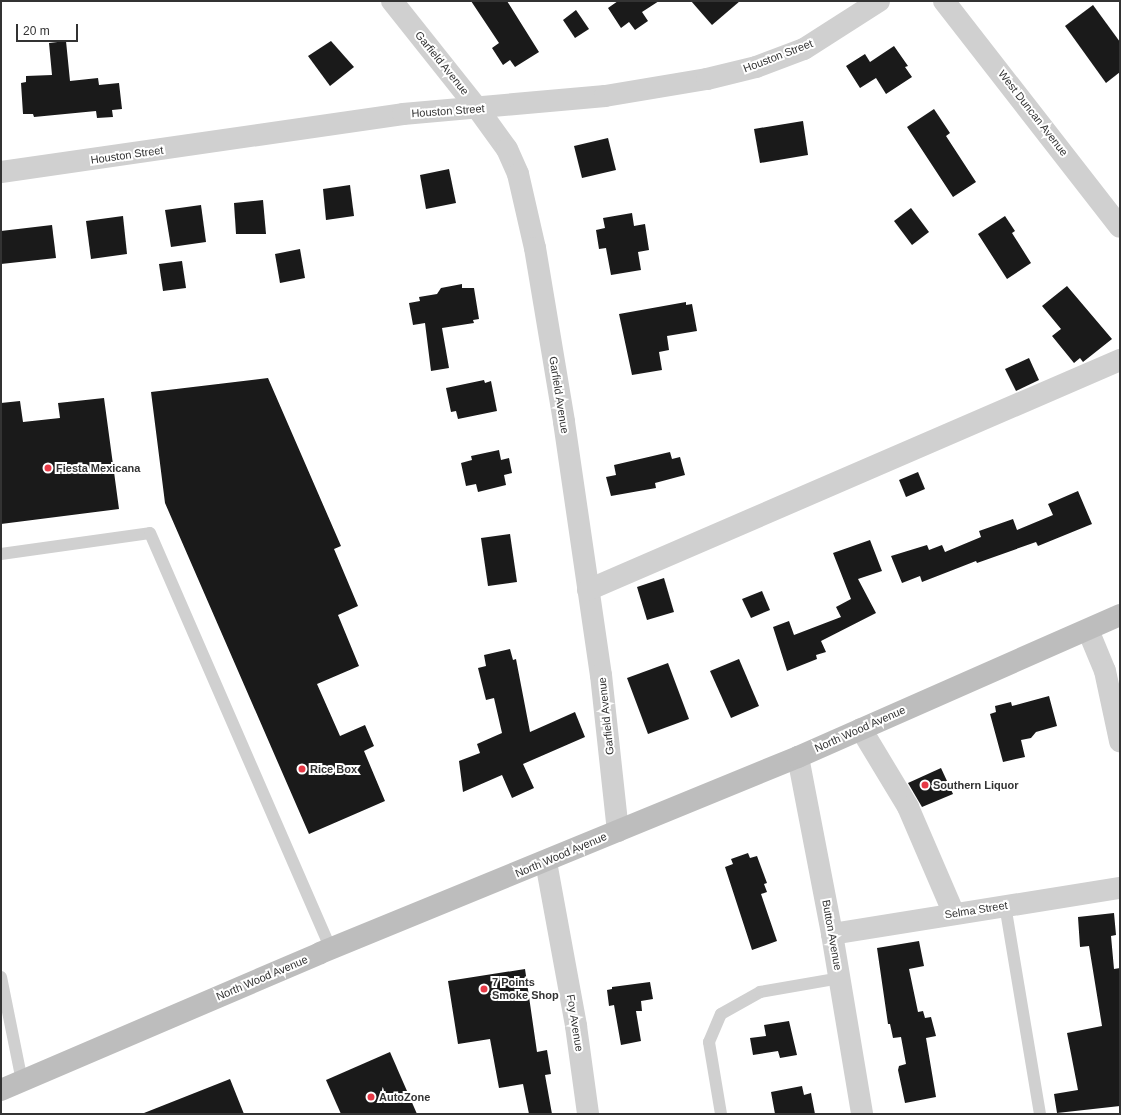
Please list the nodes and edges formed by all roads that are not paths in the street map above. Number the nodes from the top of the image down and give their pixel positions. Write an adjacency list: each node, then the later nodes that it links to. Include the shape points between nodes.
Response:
1 (392, 1): 4 (street, Garfield Avenue)
2 (879, 1): 4 (street, Houston Street, via 804,49 756,67 707,79 606,96)
3 (944, 1): 6 (street, West Duncan Avenue)
4 (478, 109): 5 (street, Houston Street, via 403,114); 9 (street, Garfield Avenue, via 507,149 518,174 535,248)
5 (1, 172)
6 (1120, 227)
7 (1120, 360): 9 (street)
8 (1, 554): 21 (lane, via 150,533)
9 (588, 590): 15 (street, Garfield Avenue, via 601,675)
10 (1120, 615): 11 (main road, North Wood Avenue)
11 (1088, 630): 12 (main road, North Wood Avenue); 13 (street, via 1105,671)
12 (861, 729): 14 (main road, North Wood Avenue); 19 (street, via 908,807)
13 (1120, 741)
14 (798, 757): 15 (main road, North Wood Avenue); 20 (street, Button Avenue)
15 (618, 831): 16 (main road, North Wood Avenue)
16 (546, 862): 21 (main road, North Wood Avenue); 26 (street, Foy Avenue, via 576,1026)
17 (1120, 888): 18 (street, Selma Street)
18 (1005, 905): 19 (street, Selma Street); 29 (lane)
19 (954, 914): 20 (street, Selma Street)
20 (832, 934): 23 (street, Button Avenue)
21 (331, 949): 24 (main road, North Wood Avenue)
22 (1, 977): 24 (lane)
23 (840, 978): 27 (lane, via 760,992 721,1014 709,1042); 28 (street, Button Avenue)
24 (22, 1081): 25 (main road, North Wood Avenue)
25 (1, 1090)
26 (588, 1114)
27 (721, 1114)
28 (862, 1114)
29 (1040, 1114)

